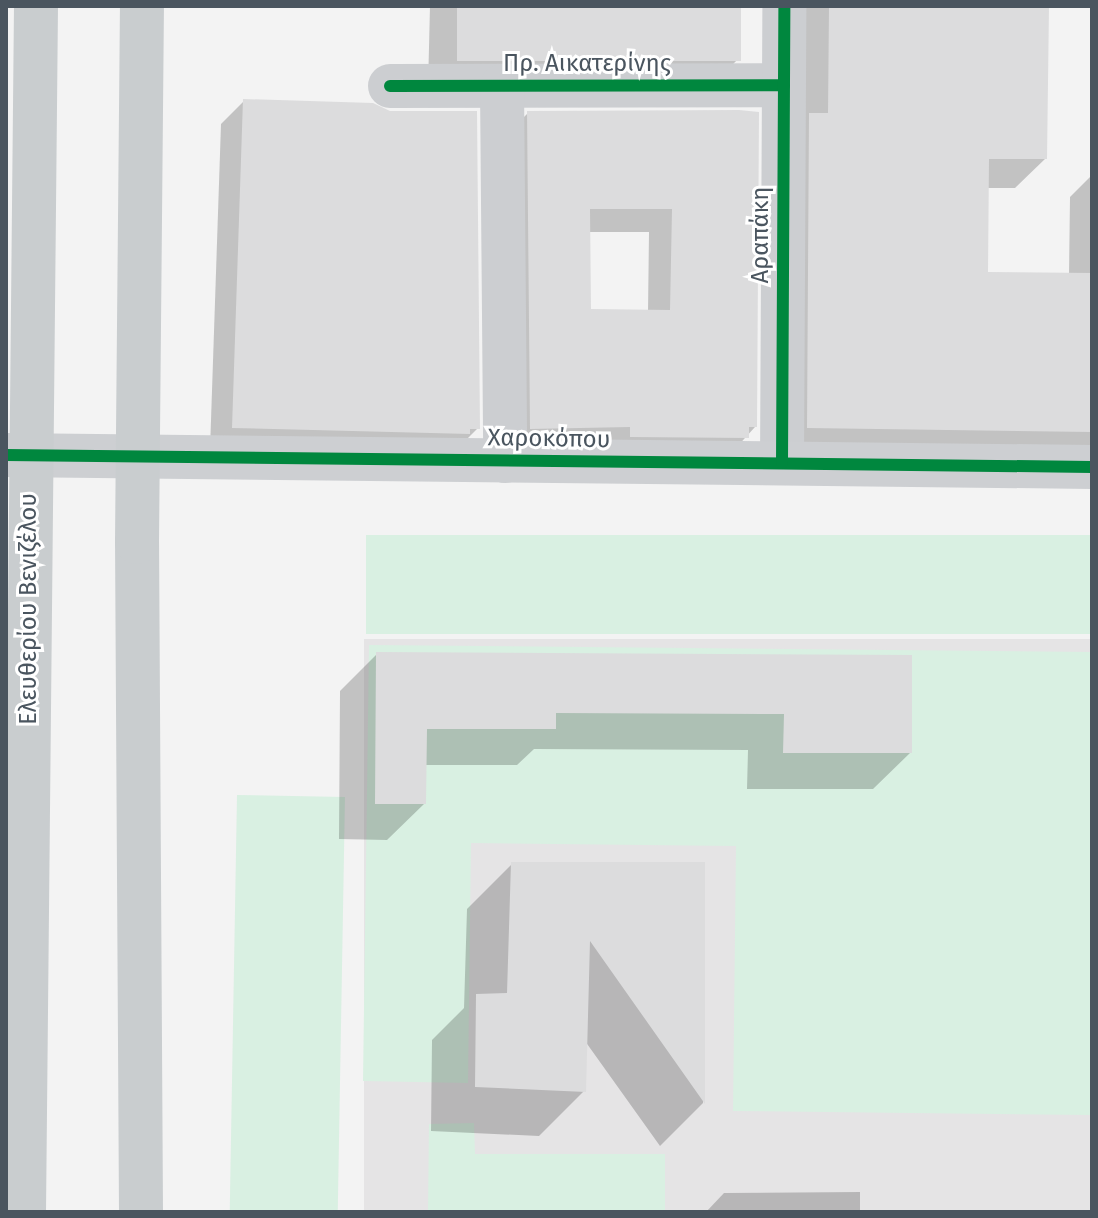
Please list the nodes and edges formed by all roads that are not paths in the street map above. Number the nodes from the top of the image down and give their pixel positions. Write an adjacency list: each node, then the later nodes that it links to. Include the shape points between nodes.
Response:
1 (36, 6): 7 (main road, Ελευθερίου Βενιζέλου)
2 (142, 6): 8 (main road)
3 (784, 6): 4 (street, Αραπάκη)
4 (784, 85): 6 (street, Πρ. Αικατερίνης); 10 (street, Αραπάκη)
5 (390, 86): 6 (street, Πρ. Αικατερίνης)
6 (502, 86): 9 (street, Πρ. Αικατερίνης)
7 (18, 455): 8 (street, Χαροκόπου); 12 (main road, Ελευθερίου Βενιζέλου)
8 (138, 456): 9 (street, Χαροκόπου); 13 (main road)
9 (505, 461): 10 (street, Χαροκόπου)
10 (782, 463): 11 (street, Χαροκόπου)
11 (1092, 467)
12 (24, 1212)
13 (141, 1212)

